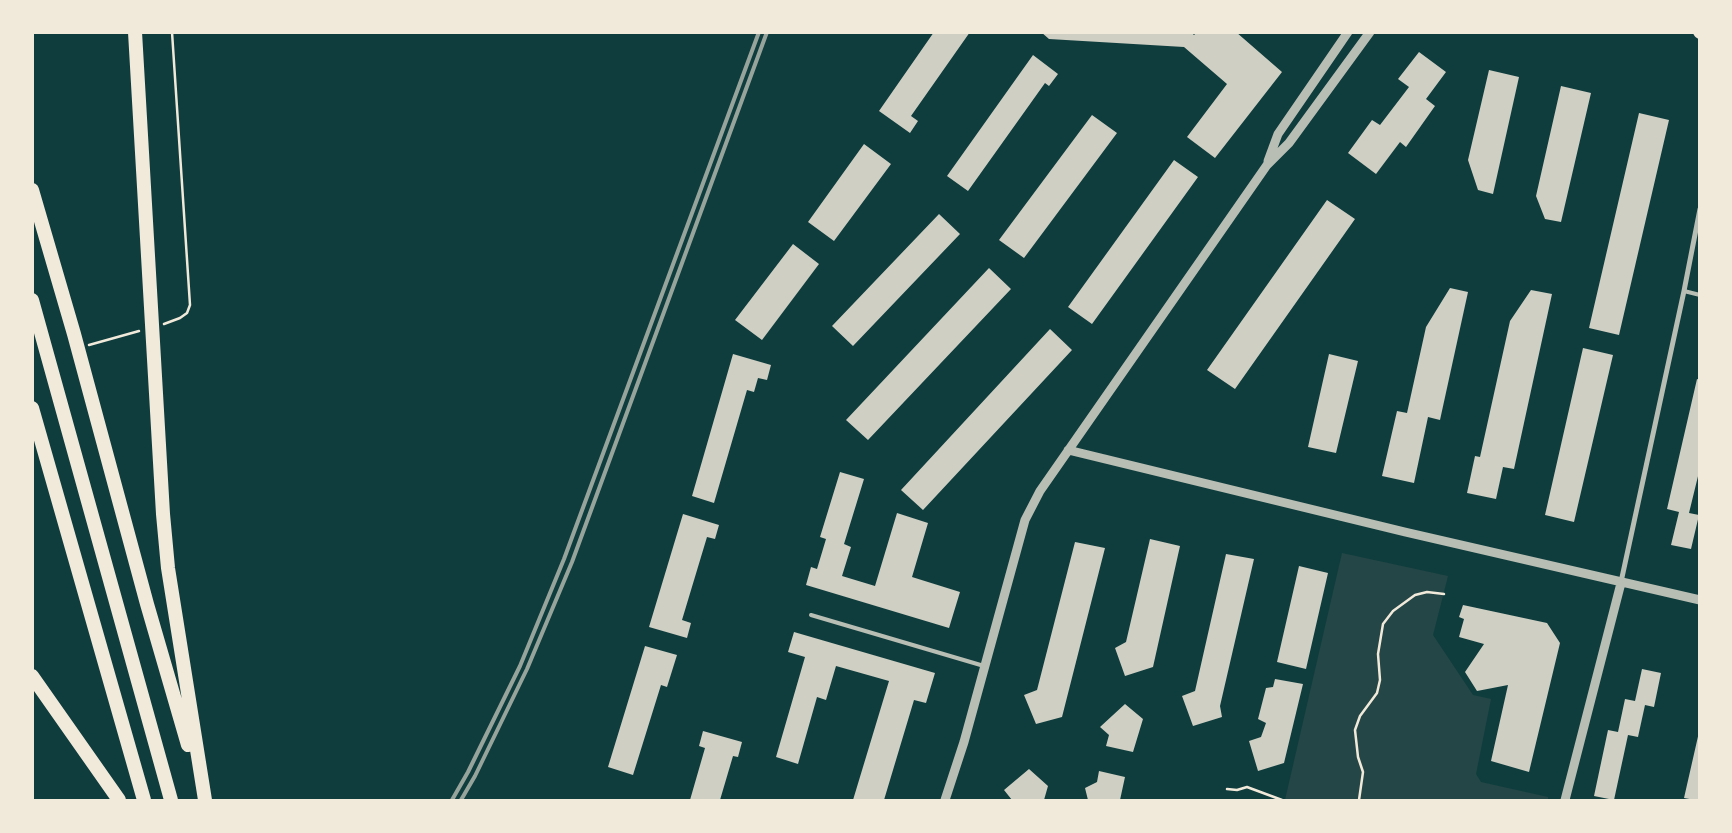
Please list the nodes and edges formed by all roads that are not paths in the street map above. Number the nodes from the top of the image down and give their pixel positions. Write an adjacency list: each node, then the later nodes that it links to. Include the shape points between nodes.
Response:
1 (135, 32): 20 (highway, via 168,568)
2 (1348, 32): 4 (street, via 1278,134)
3 (1370, 32): 4 (street, via 1289,143)
4 (1267, 165): 11 (street)
5 (32, 190): 20 (highway)
6 (1700, 209): 7 (street)
7 (1684, 292): 8 (lane); 12 (street)
8 (1700, 295)
9 (32, 300): 19 (highway)
10 (32, 408): 18 (highway)
11 (1068, 450): 12 (street); 15 (street, via 1025,520)
12 (1621, 582): 13 (street); 22 (street)
13 (1700, 600)
14 (811, 615): 15 (lane)
15 (984, 666): 21 (street)
16 (32, 676): 17 (highway)
17 (119, 800)
18 (144, 800)
19 (171, 800)
20 (205, 800)
21 (945, 800)
22 (1566, 800)

